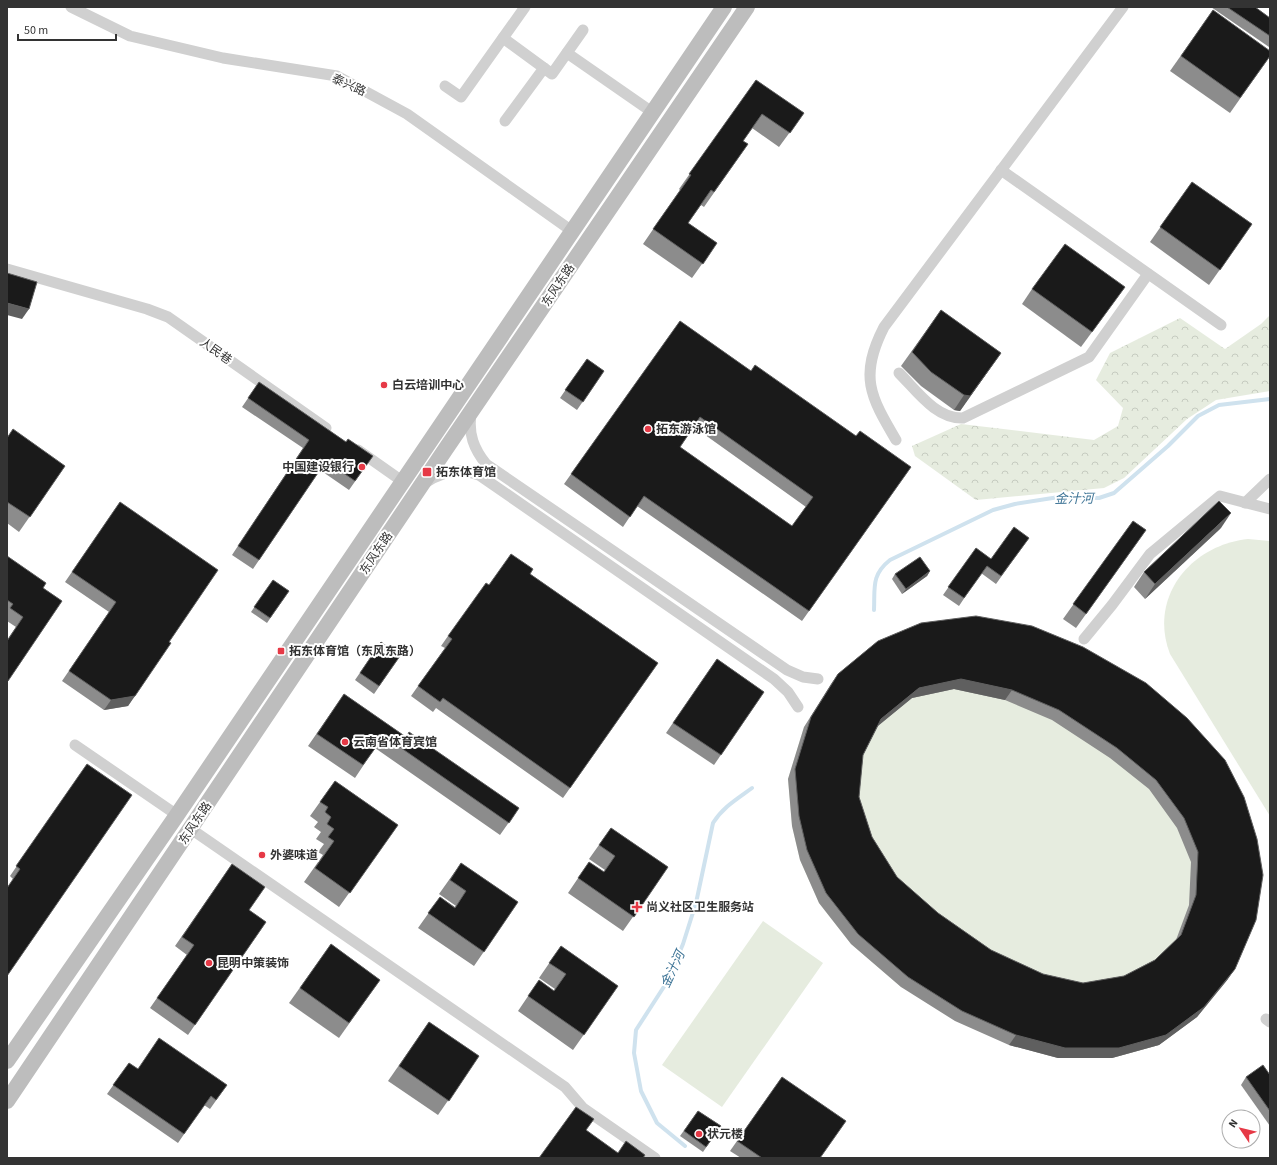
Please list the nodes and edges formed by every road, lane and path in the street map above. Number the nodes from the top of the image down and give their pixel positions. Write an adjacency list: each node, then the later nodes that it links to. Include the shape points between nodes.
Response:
1 (71, 7): 14 (street, 泰兴路, via 130,36 223,58 337,76 407,114)
2 (525, 7): 7 (street)
3 (724, 7): 11 (main road, 东风东路)
4 (747, 7): 19 (main road, 东风东路)
5 (1123, 7): 13 (street)
6 (583, 30): 8 (street)
7 (503, 38): 9 (street); 10 (street, via 461,97)
8 (566, 53): 9 (street, via 552,74); 11 (street)
9 (544, 68): 12 (street)
10 (445, 86)
11 (652, 112): 14 (main road, 东风东路)
12 (505, 121)
13 (1000, 170): 16 (street); 21 (street, via 884,327 874,347 870,365 871,389 876,406)
14 (572, 231): 24 (main road, 东风东路)
15 (7, 269): 20 (street, 人民巷, via 168,317)
16 (1148, 274): 17 (street); 18 (street, via 1089,357 963,418 952,418 939,412)
17 (1221, 325)
18 (899, 374)
19 (471, 412): 25 (main road, 东风东路); 30 (street, via 472,440 486,464 787,670 803,677)
20 (333, 433)
21 (896, 440)
22 (351, 446): 24 (street)
23 (1270, 479): 26 (street)
24 (398, 487): 27 (main road, via 409,498); 33 (main road, 东风东路)
25 (420, 487): 27 (main road, 东风东路); 31 (street, via 434,477 450,472 480,475 774,678)
26 (1245, 502): 28 (street); 29 (street, via 1220,496 1150,554)
27 (409, 504): 34 (main road, 东风东路)
28 (1270, 509)
29 (1084, 639)
30 (818, 679)
31 (798, 707)
32 (75, 745): 33 (street)
33 (177, 815): 35 (main road, 东风东路)
34 (191, 829): 36 (main road, 东风东路); 37 (street, via 565,1087 583,1108)
35 (7, 1061)
36 (7, 1101)
37 (655, 1158)

